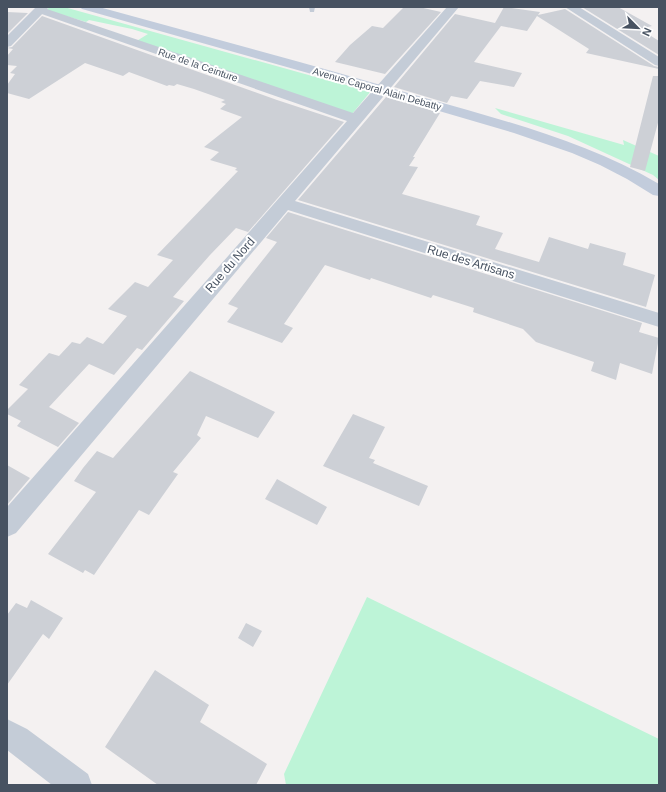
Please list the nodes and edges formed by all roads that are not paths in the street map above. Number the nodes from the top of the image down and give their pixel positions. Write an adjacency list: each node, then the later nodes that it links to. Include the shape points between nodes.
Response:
1 (86, 7): 7 (main road, Avenue Caporal Alain Debatty)
2 (453, 7): 7 (street, Rue du Nord)
3 (571, 7): 6 (street)
4 (42, 8): 5 (street); 8 (street, Rue de la Ceinture)
5 (7, 43)
6 (659, 62)
7 (381, 90): 8 (street, Rue du Nord); 9 (main road, Avenue Caporal Alain Debatty, via 588,153 640,178)
8 (356, 119): 10 (street, Rue du Nord)
9 (659, 191)
10 (284, 203): 11 (street, Rue des Artisans); 12 (street, Rue du Nord)
11 (659, 320)
12 (7, 525)
13 (7, 734): 14 (street)
14 (77, 785)

